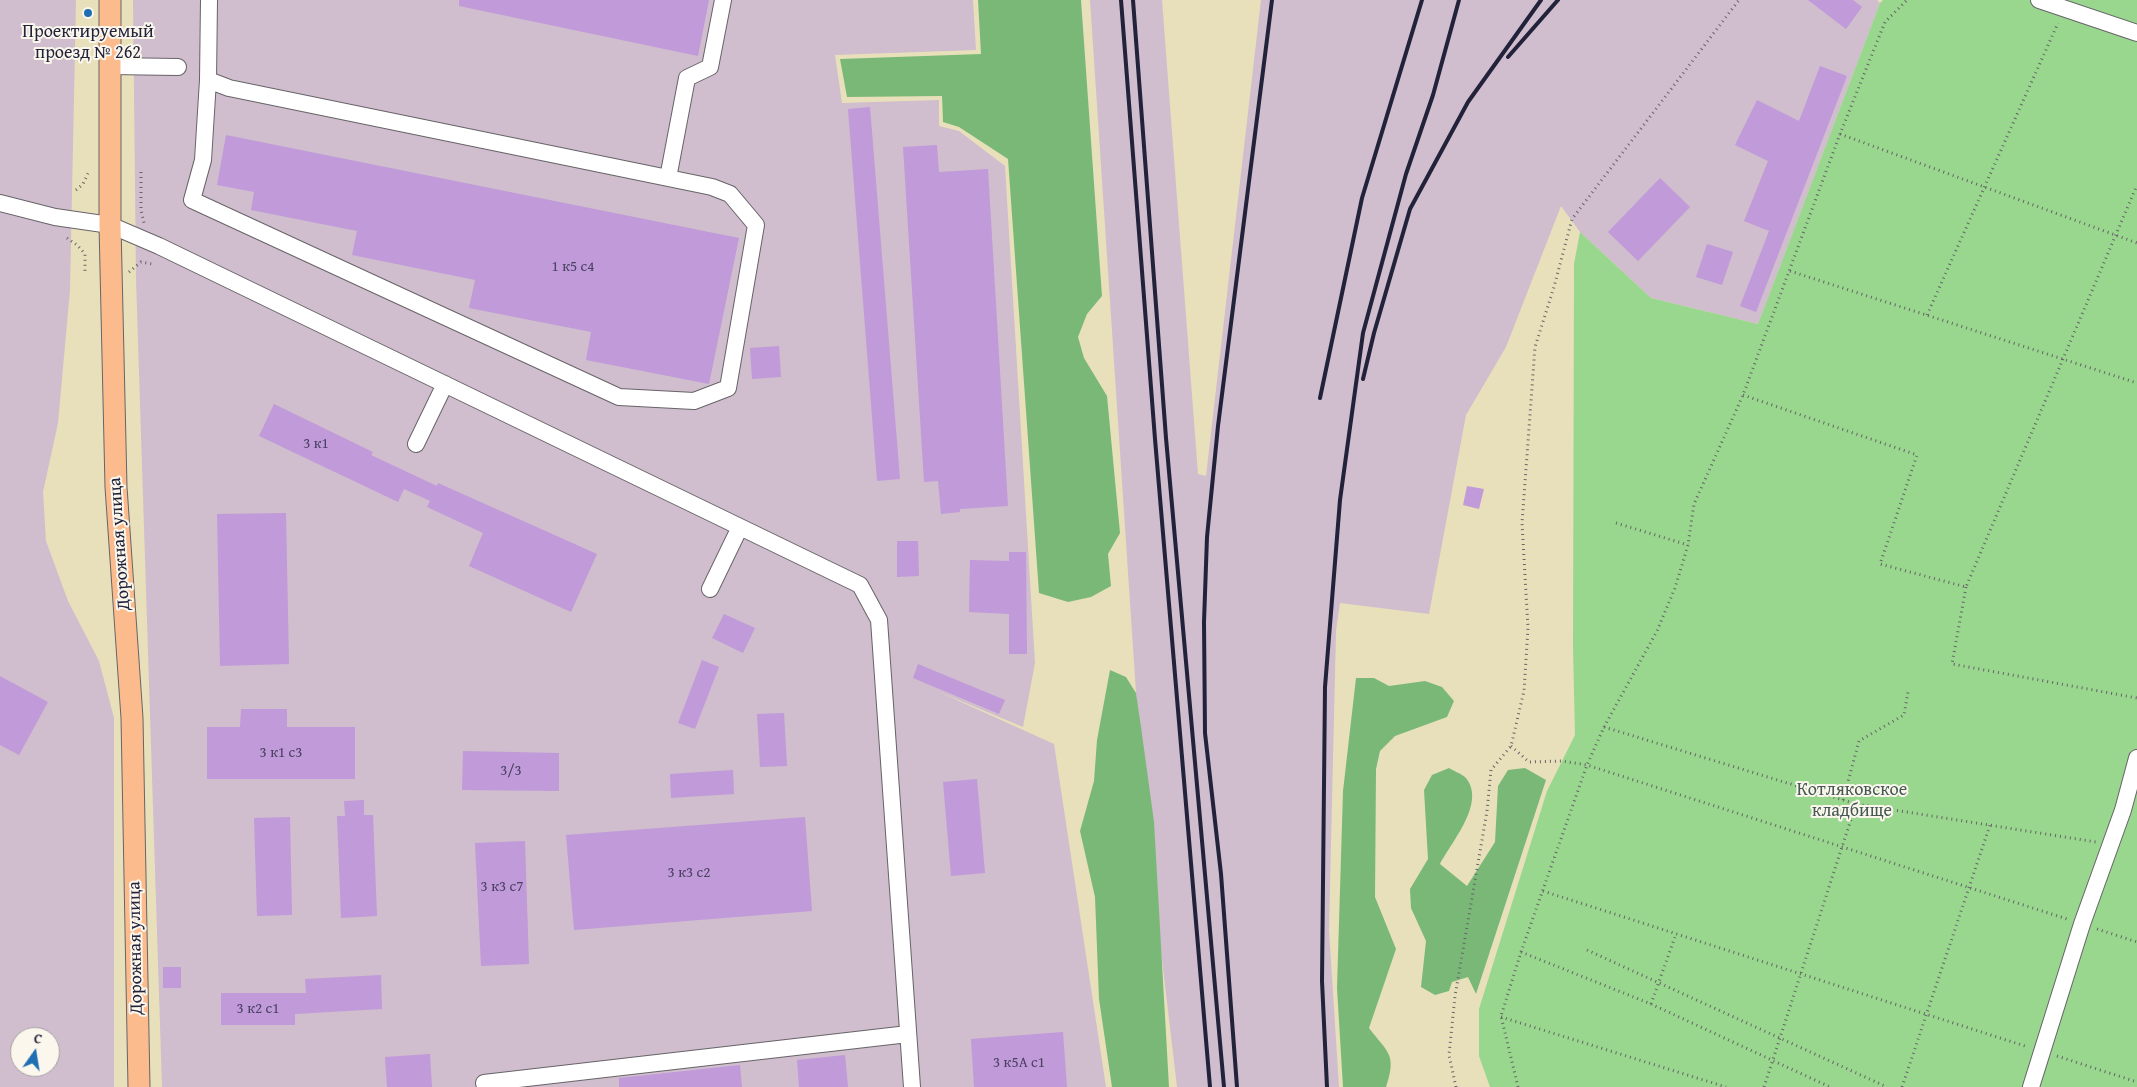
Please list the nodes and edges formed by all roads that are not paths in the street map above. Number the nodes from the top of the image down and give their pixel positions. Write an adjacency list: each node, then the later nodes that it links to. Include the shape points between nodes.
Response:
1 (110, 0): 6 (main road, Дорожная улица)
2 (209, 0): 8 (street)
3 (723, 0): 9 (street, via 710,67 686,78)
4 (2040, 0): 5 (street)
5 (2137, 33)
6 (110, 66): 7 (street); 11 (main road, Дорожная улица)
7 (178, 66)
8 (208, 80): 9 (street, via 229,88); 9 (street, via 203,160 192,200 618,398 694,400 728,388 756,225 730,194)
9 (668, 178)
10 (0, 203): 11 (street, via 55,217)
11 (110, 224): 12 (street); 19 (main road, Дорожная улица, via 116,487 132,718)
12 (445, 384): 13 (street); 14 (street)
13 (416, 444)
14 (740, 527): 15 (street); 17 (street, via 860,585 879,620)
15 (710, 590)
16 (2137, 758): 21 (street, via 2123,810 2082,924)
17 (908, 1034): 18 (street); 20 (street)
18 (484, 1083)
19 (139, 1087)
20 (912, 1087)
21 (2030, 1087)

